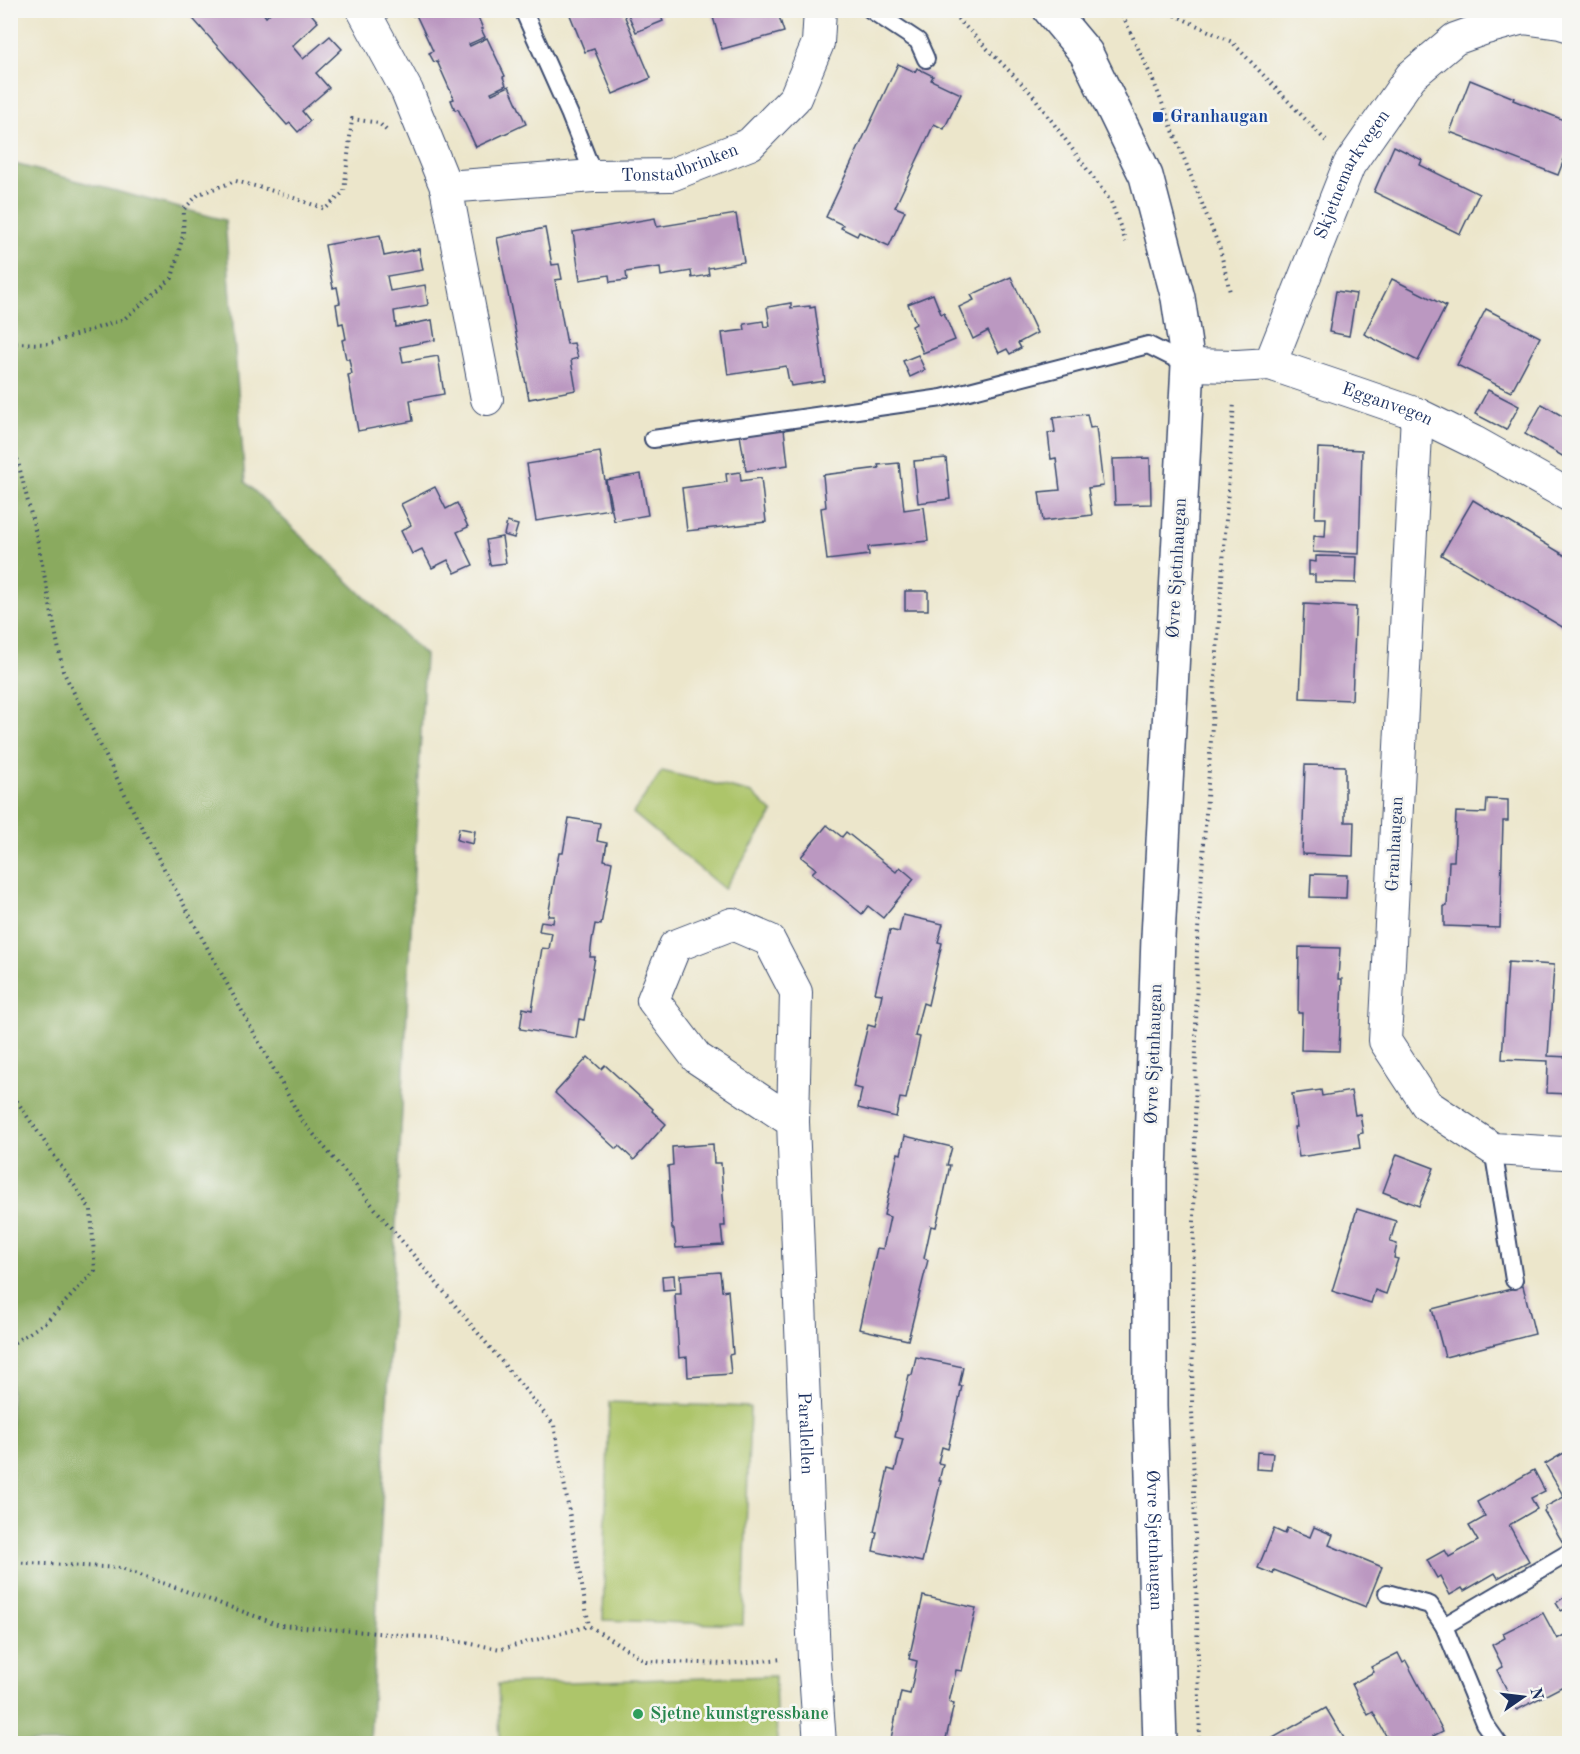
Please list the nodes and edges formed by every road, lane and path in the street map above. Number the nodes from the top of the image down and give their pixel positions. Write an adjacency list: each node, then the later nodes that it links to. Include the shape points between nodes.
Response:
1 (363, 10): 15 (street, via 407,91)
2 (523, 10): 14 (lane, Tonstadbrinken)
3 (820, 10): 14 (street, Tonstadbrinken, via 818,43 795,98 750,144 671,175)
4 (871, 10): 11 (lane, via 918,41)
5 (949, 10): 16 (path, via 1032,94 1111,202)
6 (1050, 10): 20 (street, Øvre Sjetnhaugan, via 1086,53 1146,176 1178,298)
7 (1120, 10): 17 (path, via 1220,249)
8 (1164, 10): 13 (path, via 1232,42)
9 (1488, 19): 10 (street, Skjetnemarkvegen, via 1523,18); 13 (street, Skjetnemarkvegen, via 1455,39 1411,76)
10 (1569, 26)
11 (926, 59)
12 (387, 131): 18 (path, via 378,123 352,119 344,192 325,209 236,181 199,194 184,209 183,235 172,278 124,319 48,344)
13 (1349, 165): 19 (street, Skjetnemarkvegen)
14 (594, 176): 15 (street, Tonstadbrinken)
15 (446, 187): 21 (street)
16 (1128, 246)
17 (1230, 292)
18 (10, 343)
19 (1270, 364): 20 (street, Egganvegen); 23 (street, Egganvegen)
20 (1188, 365): 25 (lane, via 1148,345 942,398); 40 (street, Øvre Sjetnhaugan, via 1158,936 1150,1173 1150,1406)
21 (487, 399)
22 (1234, 402): 41 (path, via 1197,945 1192,1407)
23 (1417, 414): 26 (street, Egganvegen); 29 (street, Granhaugan, via 1385,1041 1427,1105)
24 (10, 430): 36 (path, via 37,538 63,671 144,832 301,1119 554,1425)
25 (653, 439)
26 (1569, 496)
27 (10, 1091): 32 (path, via 91,1210 95,1271 46,1322)
28 (793, 1122): 28 (street, Parallellen, via 796,992 769,940 732,924 675,946 653,1000 697,1058); 38 (street, Parallellen)
29 (1493, 1149): 30 (street); 31 (lane)
30 (1569, 1151)
31 (1514, 1280)
32 (10, 1346)
33 (1569, 1552): 37 (lane)
34 (10, 1562): 36 (path, via 121,1568 280,1626 437,1638 501,1648)
35 (1387, 1593): 37 (lane, via 1430,1605)
36 (589, 1626): 38 (path, via 646,1661 725,1664)
37 (1444, 1626): 42 (lane, via 1484,1723)
38 (814, 1659): 39 (street, Parallellen)
39 (820, 1743)
40 (1160, 1743)
41 (1200, 1743)
42 (1499, 1743)

